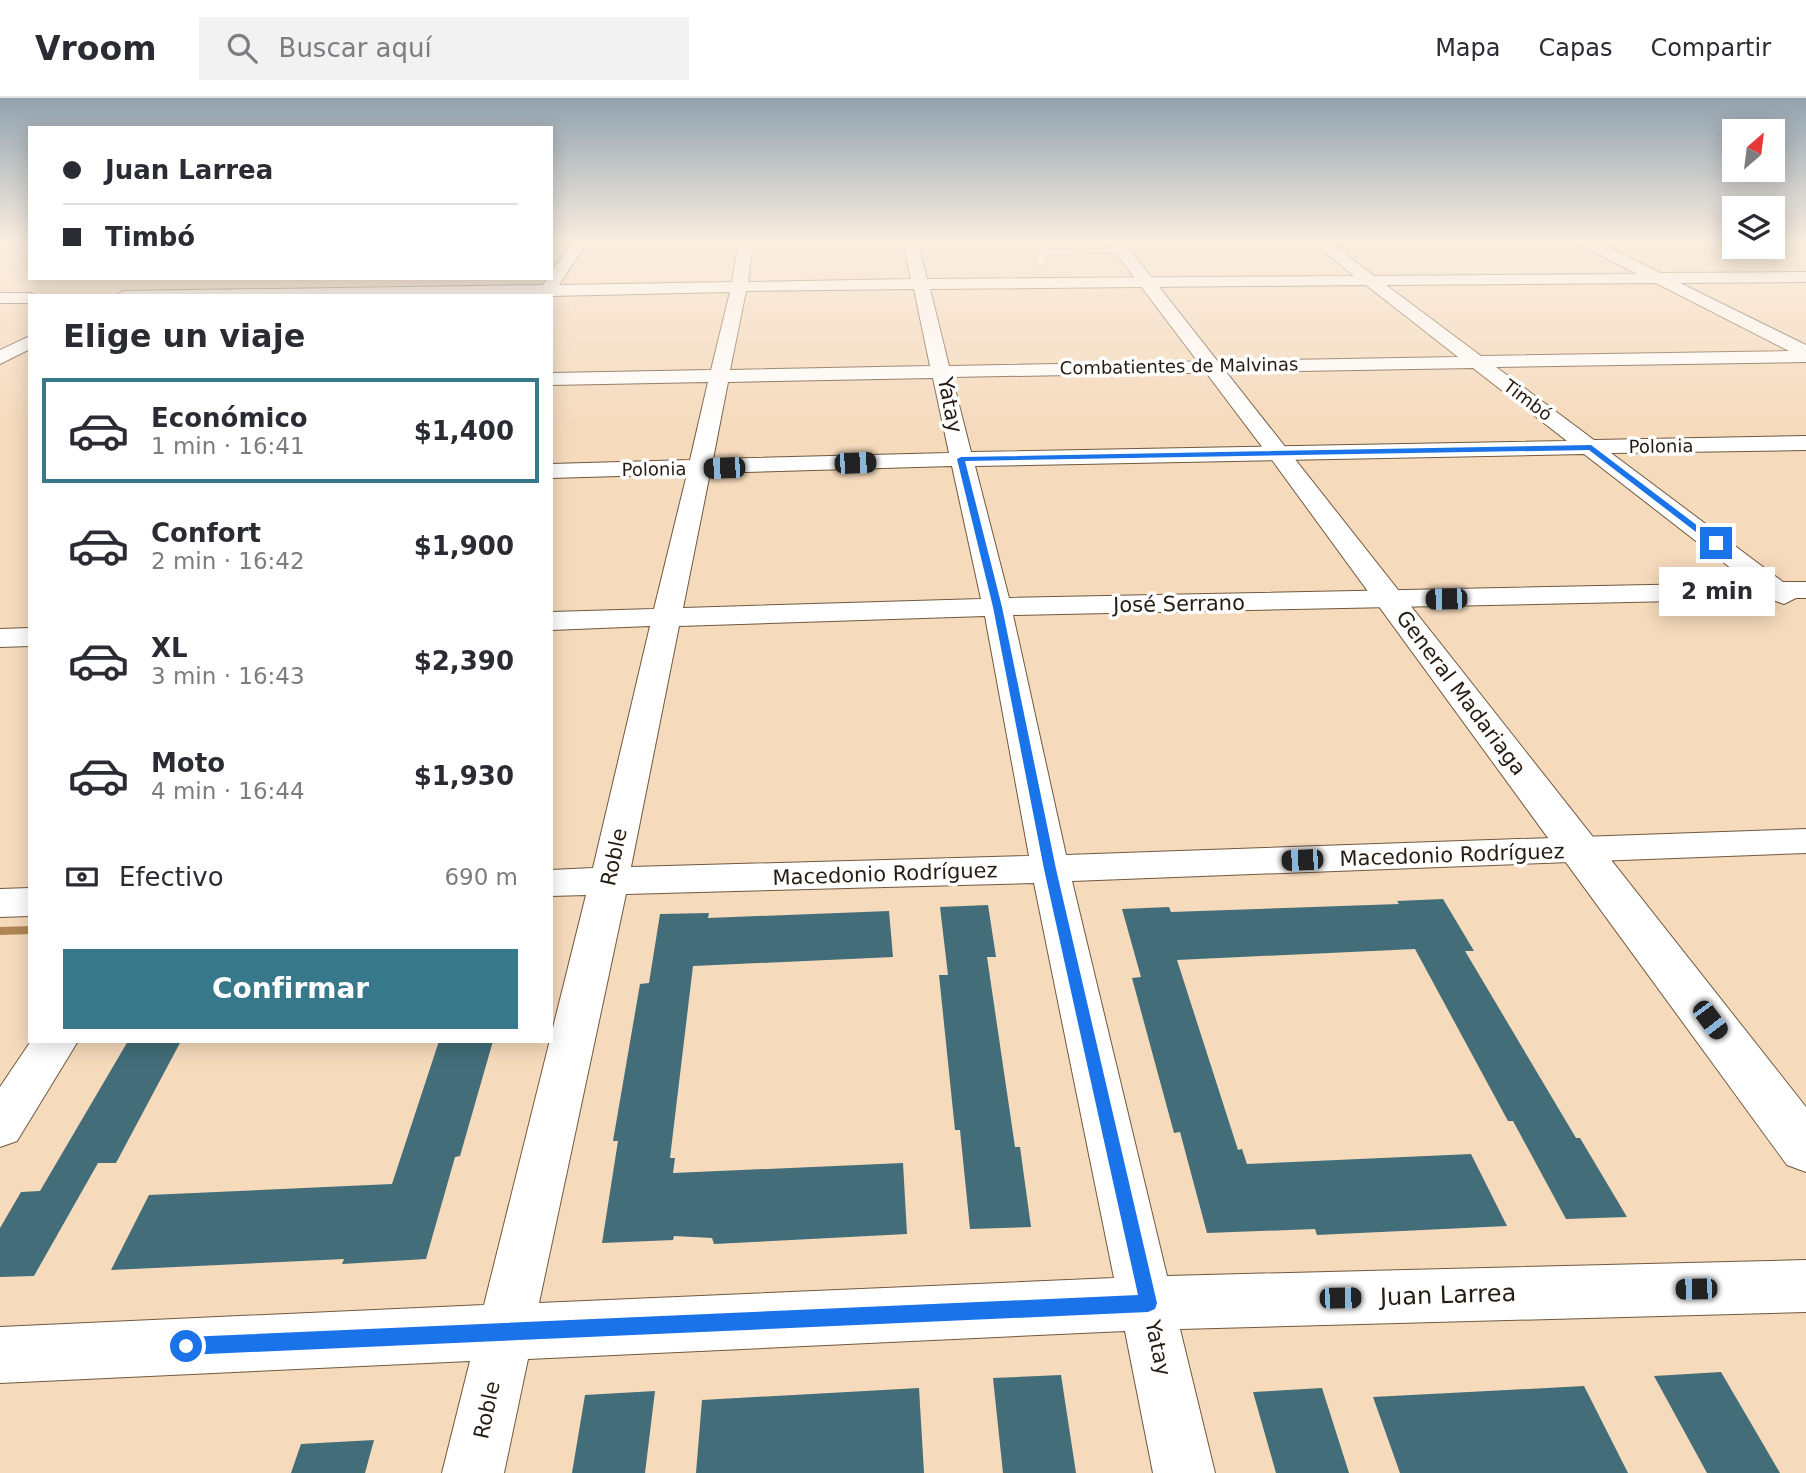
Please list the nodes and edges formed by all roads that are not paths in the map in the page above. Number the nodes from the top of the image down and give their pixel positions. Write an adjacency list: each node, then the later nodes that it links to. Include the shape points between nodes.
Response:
1 (734, 304): 12 (street, Roble)
2 (927, 304): 11 (street, Yatay)
3 (1164, 304): 10 (street, General Madariaga)
4 (1402, 304): 9 (street, Timbó)
5 (1708, 304): 7 (street)
6 (28, 342): 8 (street)
7 (1806, 354): 9 (street, Combatientes de Malvinas)
8 (0, 358)
9 (1477, 360): 10 (street, Combatientes de Malvinas); 15 (street, Timbó)
10 (1213, 366): 11 (street, Combatientes de Malvinas); 16 (street, General Madariaga)
11 (943, 370): 12 (street, Combatientes de Malvinas); 17 (street, Yatay)
12 (720, 374): 13 (street, Combatientes de Malvinas); 18 (street, Roble)
13 (553, 379)
14 (1806, 443): 15 (street, Polonia)
15 (1591, 448): 16 (street, Polonia); 20 (street, Timbó)
16 (1281, 455): 17 (street, Polonia); 21 (street, General Madariaga)
17 (961, 459): 18 (street, Polonia); 22 (street, Yatay)
18 (698, 469): 19 (street, Polonia); 24 (street, Roble)
19 (553, 471)
20 (1792, 591): 21 (street, José Serrano); 23 (street, Timbó)
21 (1390, 601): 22 (street, José Serrano); 29 (street, General Madariaga)
22 (997, 607): 24 (street, José Serrano); 30 (street, Yatay)
23 (1806, 612)
24 (665, 617): 25 (street, José Serrano); 31 (street, Roble)
25 (553, 621)
26 (0, 638): 27 (street)
27 (28, 638)
28 (1806, 841): 29 (street, Macedonio Rodríguez)
29 (1581, 850): 30 (street, Macedonio Rodríguez); 37 (street, General Madariaga)
30 (1050, 869): 31 (street, Macedonio Rodríguez); 39 (street, Yatay)
31 (609, 881): 32 (street, Macedonio Rodríguez); 40 (street, Roble)
32 (553, 883)
33 (28, 902): 34 (street)
34 (0, 903)
35 (55, 1043): 36 (street)
36 (0, 1126)
37 (1806, 1148)
38 (1806, 1286): 39 (street, Juan Larrea)
39 (1148, 1303): 40 (street, Juan Larrea); 43 (street, Yatay)
40 (504, 1331): 41 (street, Juan Larrea); 42 (street, Roble)
41 (0, 1355)
42 (473, 1473)
43 (1184, 1473)

